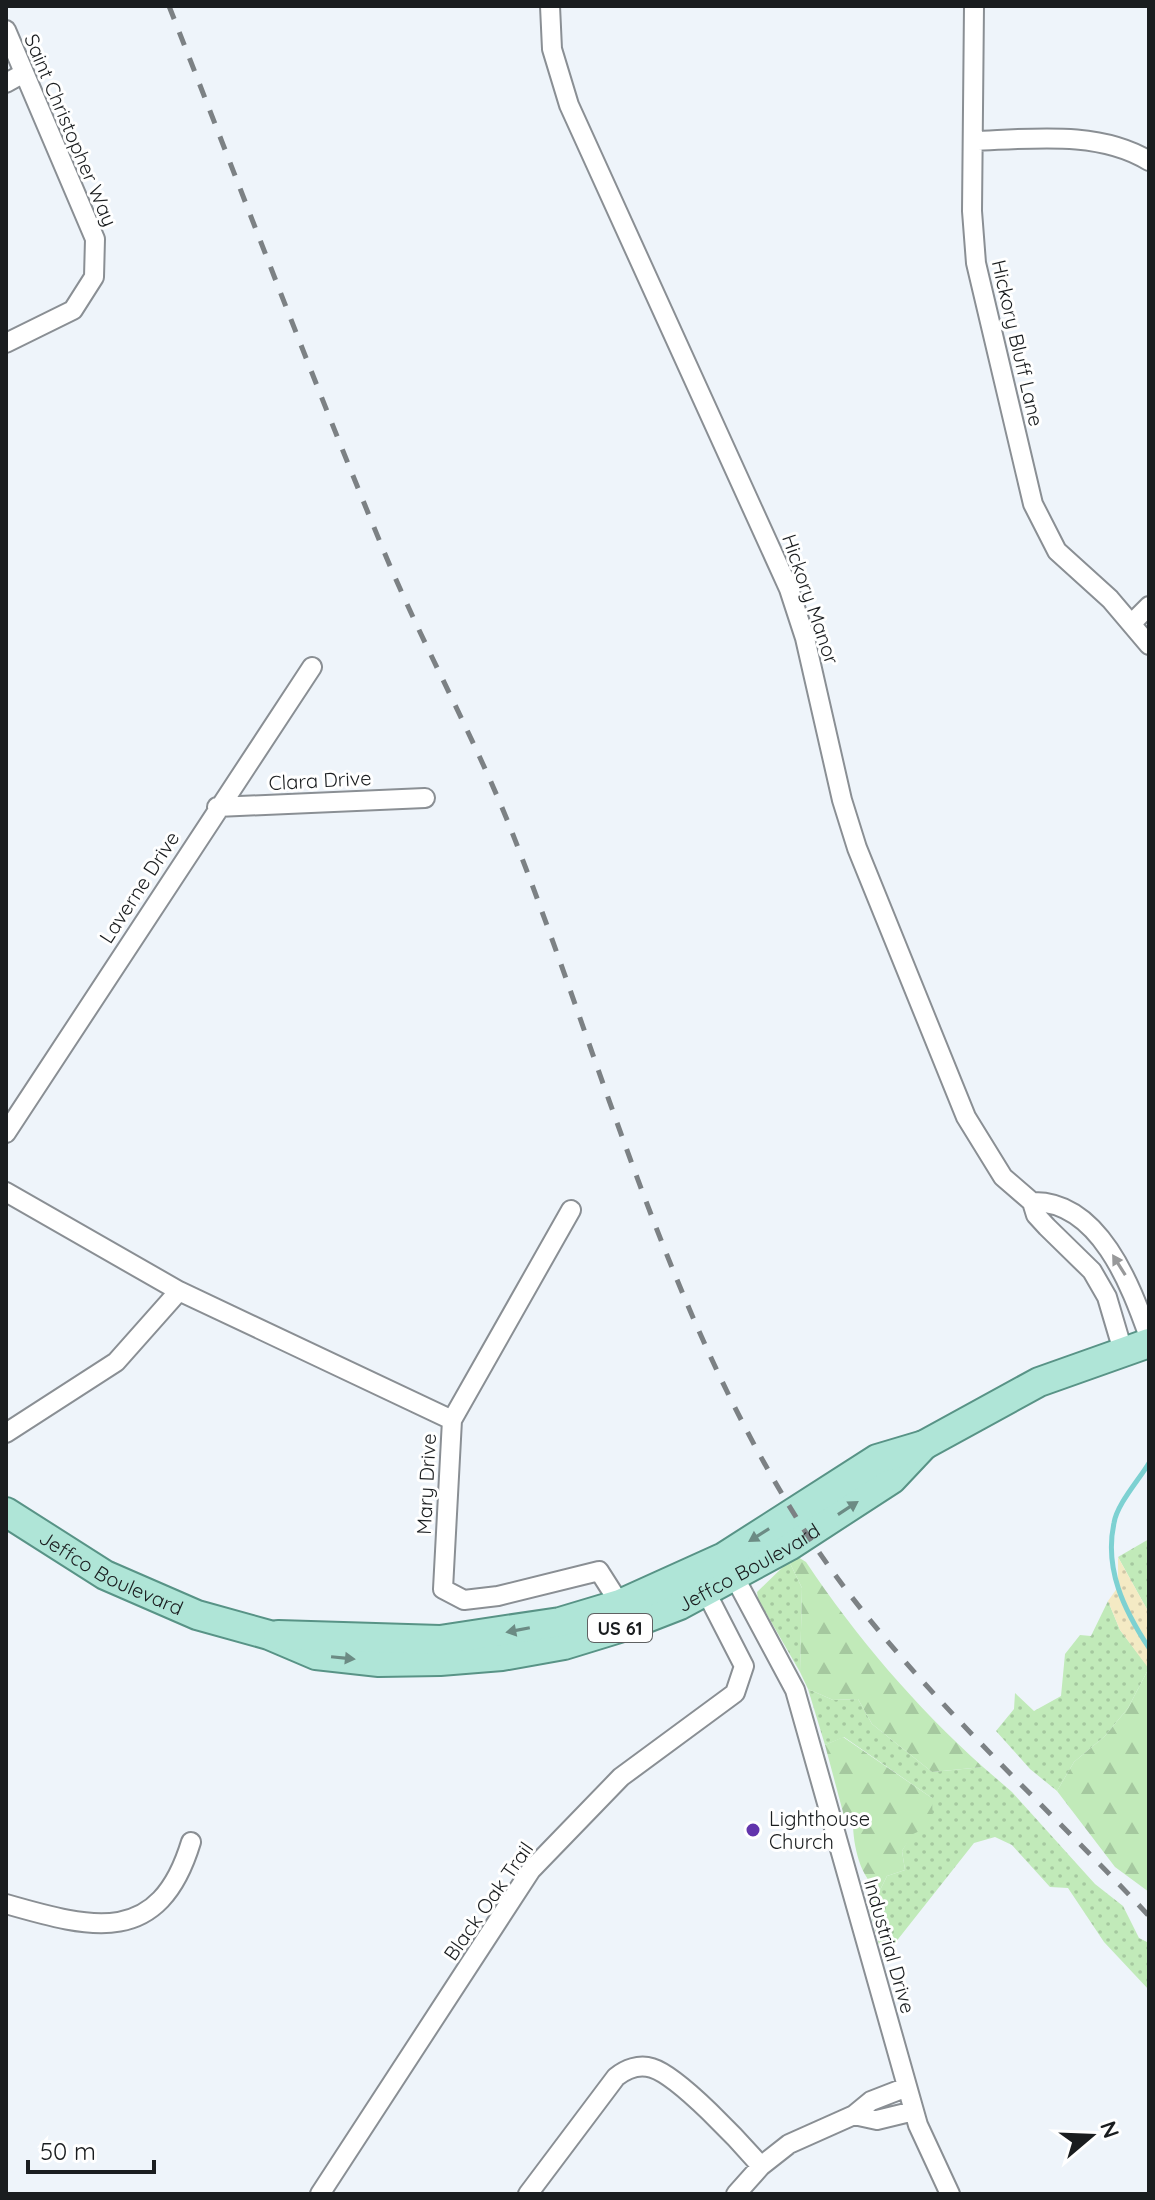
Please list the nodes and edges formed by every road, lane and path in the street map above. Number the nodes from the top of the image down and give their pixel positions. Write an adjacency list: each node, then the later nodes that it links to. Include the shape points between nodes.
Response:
1 (550, 6): 17 (street, Hickory Manor, via 552,49 569,105 789,589 857,848 966,1117 989,1158)
2 (974, 6): 6 (street, Hickory Bluff Lane)
3 (6, 30): 4 (street, Saint Christopher Way)
4 (24, 73): 5 (street); 8 (street, Saint Christopher Way, via 95,239 94,277 73,310)
5 (6, 83)
6 (973, 141): 7 (street, via 1094,141); 10 (street, Hickory Bluff Lane, via 976,263 1033,504 1057,551)
7 (1149, 161)
8 (6, 343)
9 (1149, 606): 10 (street)
10 (1132, 623): 11 (street, Hickory Bluff Lane)
11 (1149, 645)
12 (312, 667): 14 (street, Laverne Drive)
13 (425, 798): 14 (street, Clara Drive)
14 (217, 807): 15 (street, Laverne Drive)
15 (6, 1133)
16 (6, 1192): 19 (street)
17 (1032, 1202): 20 (street, Hickory Manor, via 1036,1215 1092,1271); 20 (street, one-way to 17, via 1131,1285 1106,1246 1062,1205)
18 (571, 1210): 21 (street, Mary Drive)
19 (179, 1291): 21 (street); 22 (street, via 116,1362)
20 (1140, 1344): 23 (main road, Jeffco Boulevard / US 61, via 1005,1398)
21 (452, 1420): 27 (street, Mary Drive, via 443,1589 464,1600 599,1571)
22 (6, 1433)
23 (924, 1445): 25 (main road, Jeffco Boulevard / US 61, one-way to 23, via 892,1479); 27 (main road, Jeffco Boulevard / US 61, one-way to 27, via 877,1459 724,1557)
24 (6, 1512): 28 (main road, Jeffco Boulevard / US 61, via 105,1575 153,1598)
25 (735, 1578): 26 (main road, Jeffco Boulevard / US 61); 31 (street, Industrial Drive, via 795,1690)
26 (706, 1592): 28 (main road, Jeffco Boulevard / US 61, one-way to 26, via 316,1655 379,1662 502,1656 626,1626); 37 (street, Black Oak Trail, via 740,1651 744,1666 735,1693 621,1777 531,1870)
27 (620, 1604): 28 (main road, Jeffco Boulevard / US 61, one-way to 28, via 560,1622 440,1640)
28 (269, 1635)
29 (191, 1842): 30 (street, via 182,1872 159,1905 124,1924 60,1920)
30 (6, 1904)
31 (907, 2087): 32 (street); 33 (street, Industrial Drive)
32 (878, 2097): 34 (street); 35 (street)
33 (914, 2111): 35 (street); 40 (street, Industrial Drive)
34 (854, 2115): 35 (street); 36 (street, via 804,2135)
35 (885, 2119)
36 (761, 2166): 38 (street, via 669,2078 652,2068 636,2067 616,2077); 39 (street)
37 (320, 2194)
38 (528, 2194)
39 (736, 2194)
40 (950, 2194)

